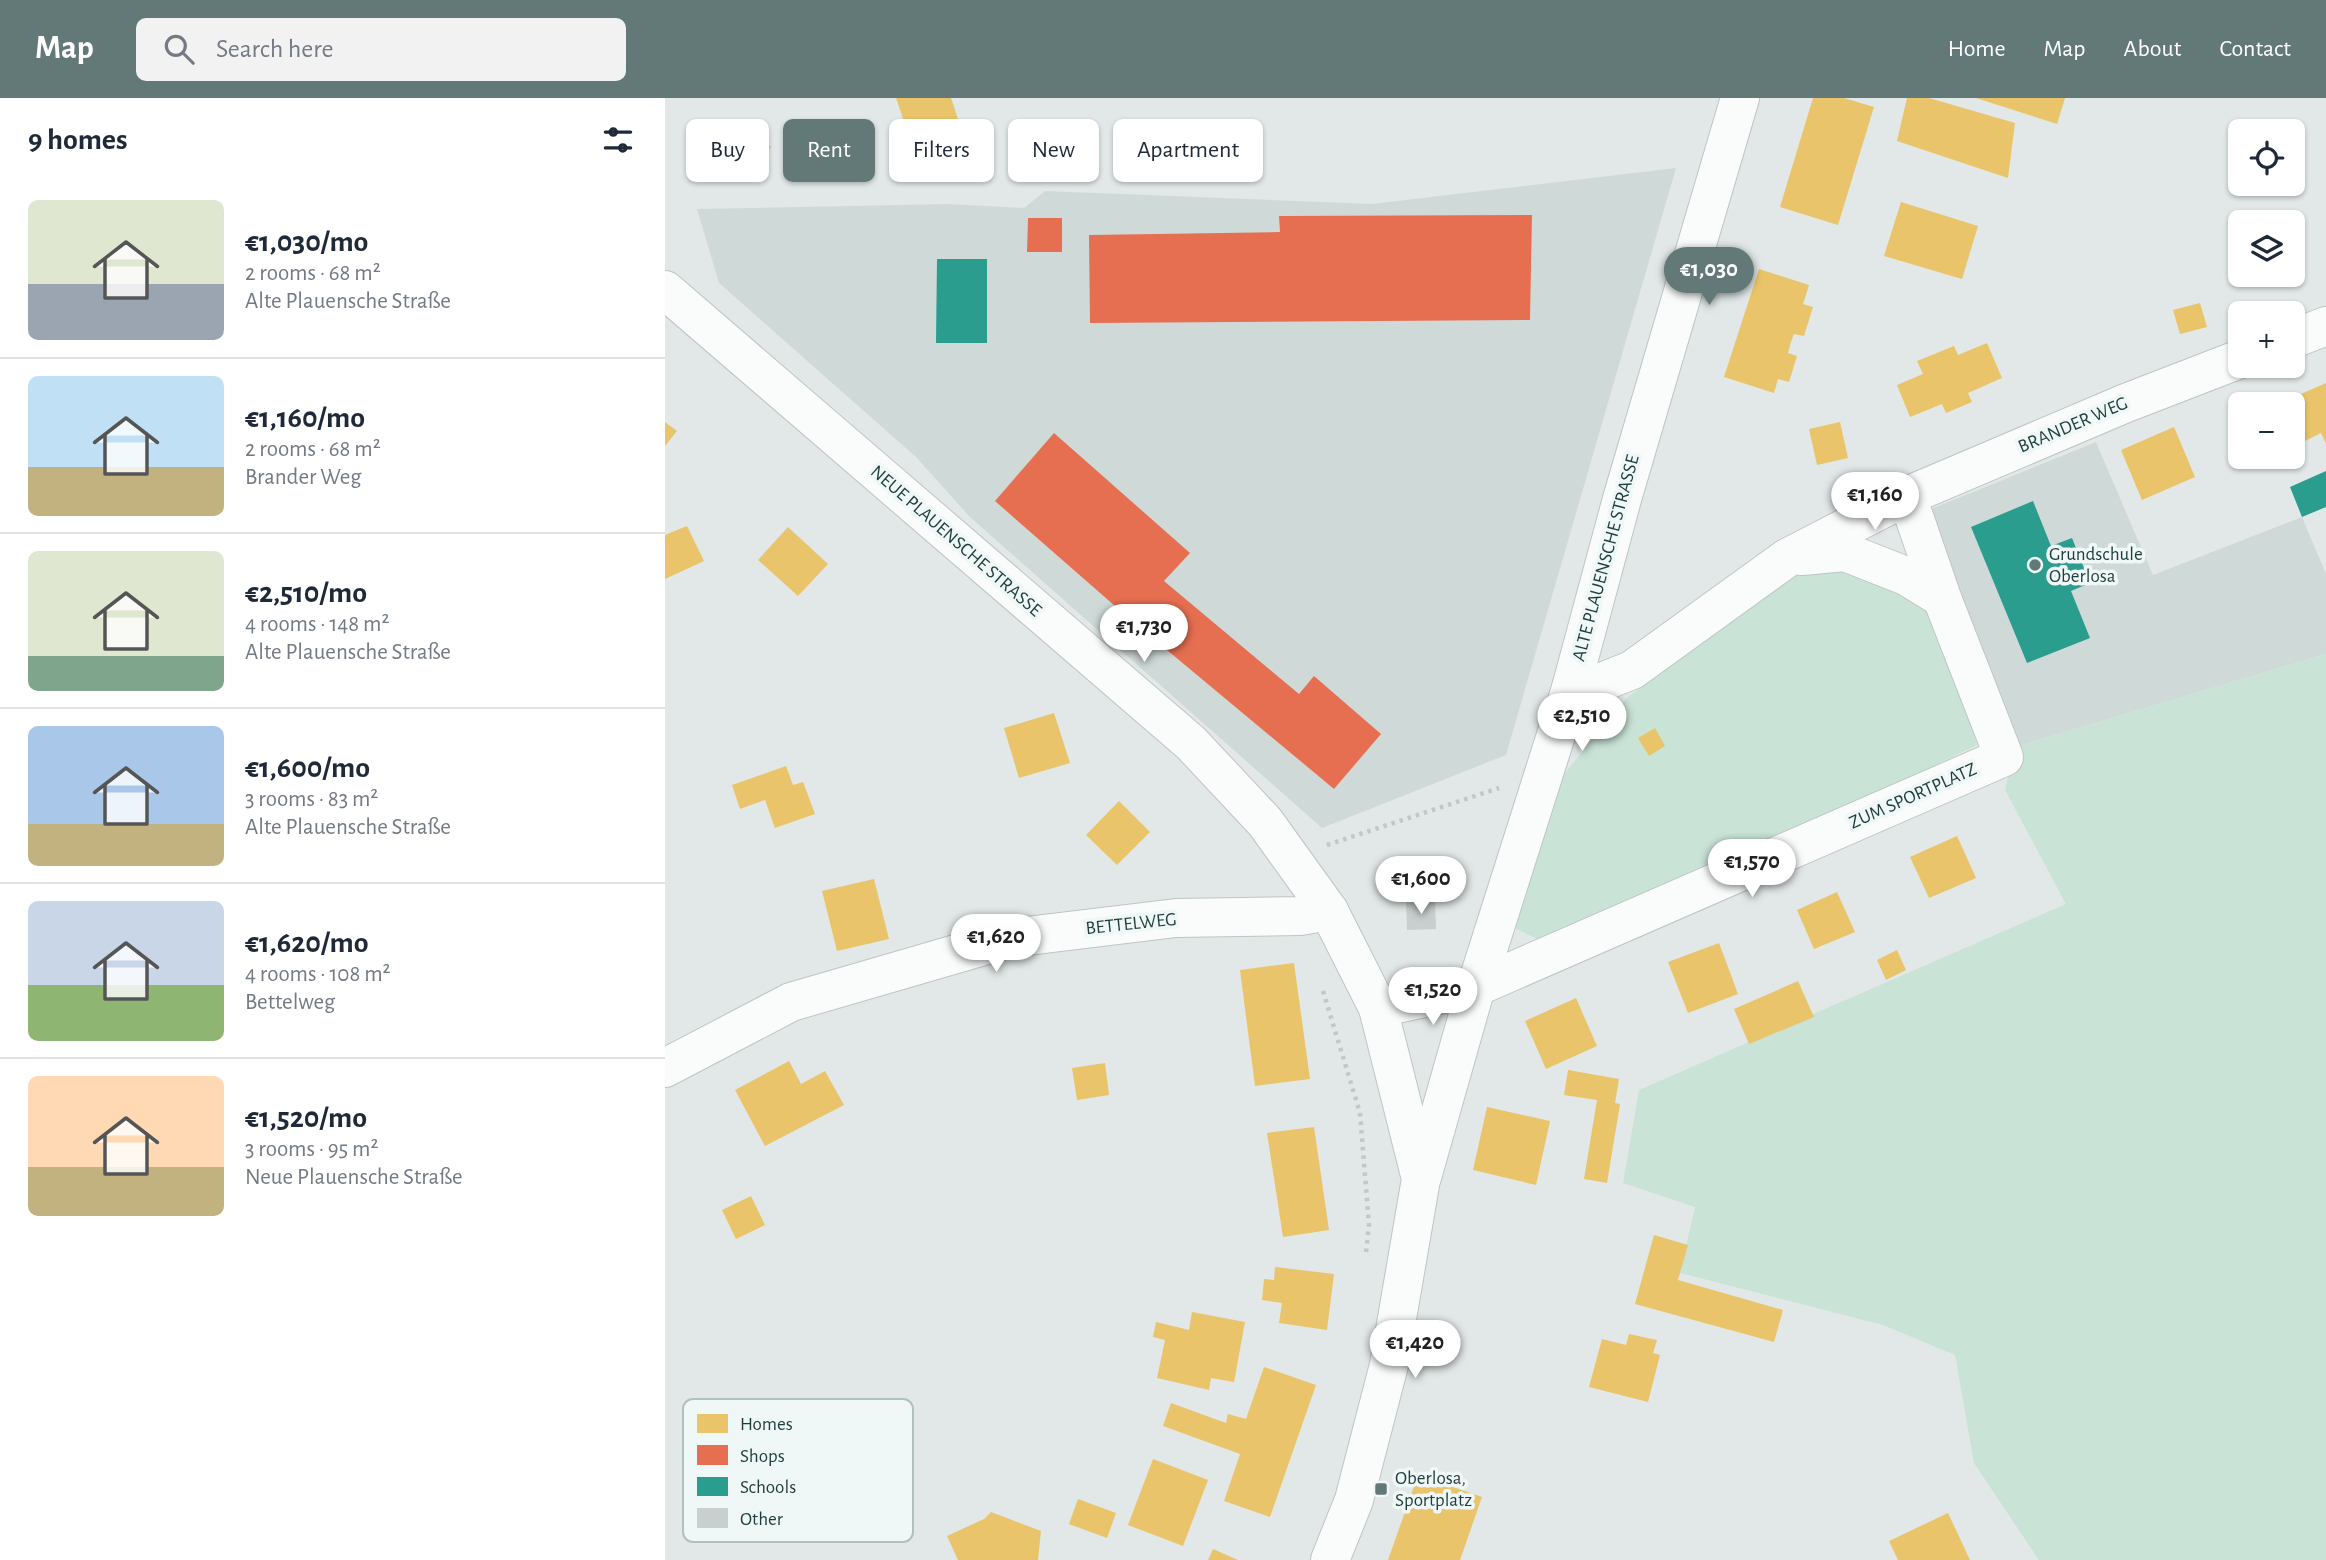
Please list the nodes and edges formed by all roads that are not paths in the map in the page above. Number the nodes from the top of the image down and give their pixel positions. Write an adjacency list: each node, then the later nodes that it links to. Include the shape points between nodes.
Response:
1 (1740, 98): 9 (street, ALTE PLAUENSCHE STRASSE)
2 (665, 290): 10 (street, NEUE PLAUENSCHE STRASSE, via 1191,743 1265,822)
3 (2326, 326): 4 (street)
4 (2305, 334)
5 (2228, 364): 6 (street, BRANDER WEG)
6 (1907, 496): 7 (street, BRANDER WEG); 8 (street)
7 (1787, 558): 8 (street, BRANDER WEG, via 1845,552 1906,576); 9 (street, BRANDER WEG, via 1632,670 1582,690)
8 (1943, 598): 11 (street, ZUM SPORTPLATZ, via 2004,757)
9 (1571, 688): 11 (street, ALTE PLAUENSCHE STRASSE)
10 (1329, 911): 12 (street, NEUE PLAUENSCHE STRASSE); 13 (street, BETTELWEG, via 1300,916 1176,918 1011,938 791,1002)
11 (1476, 987): 12 (street); 14 (street, ALTE PLAUENSCHE STRASSE)
12 (1378, 1008): 14 (street, NEUE PLAUENSCHE STRASSE)
13 (665, 1068)
14 (1422, 1179): 15 (street, NEUE PLAUENSCHE STRASSE, via 1389,1365 1354,1500)
15 (1330, 1560)

